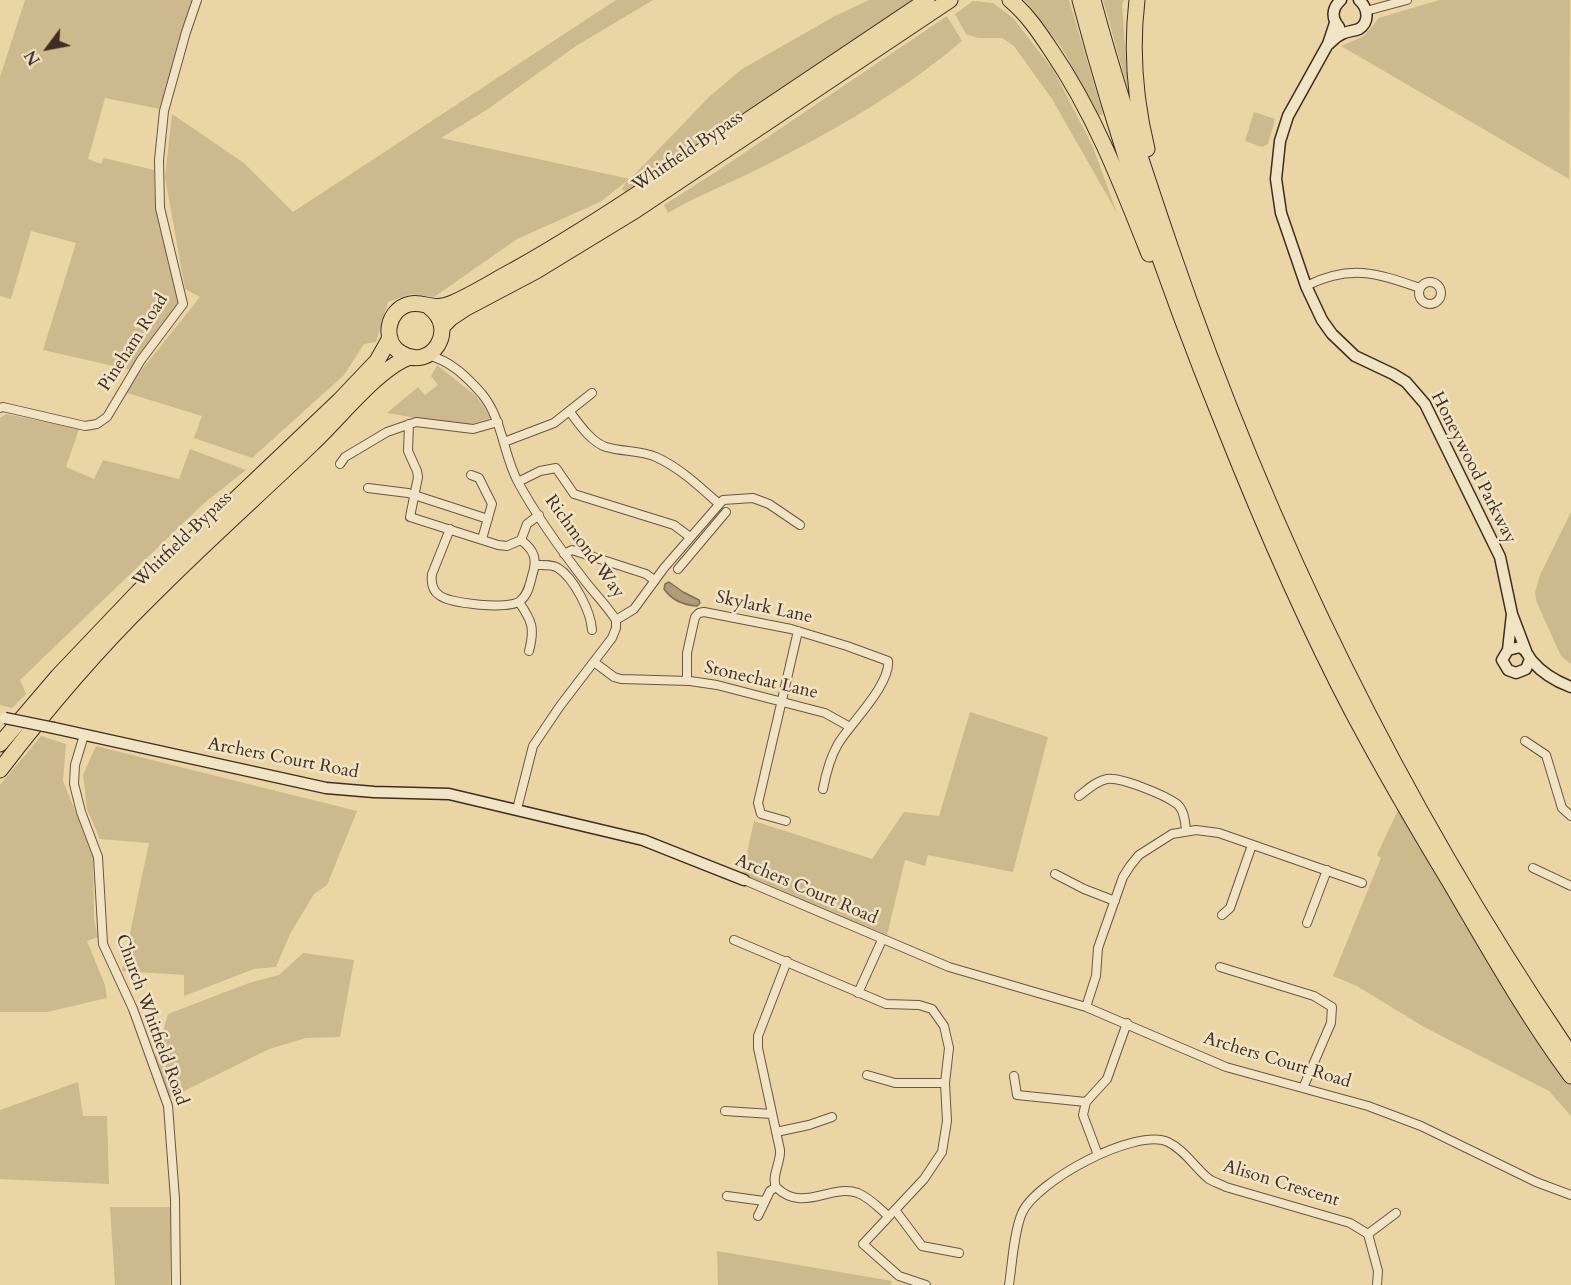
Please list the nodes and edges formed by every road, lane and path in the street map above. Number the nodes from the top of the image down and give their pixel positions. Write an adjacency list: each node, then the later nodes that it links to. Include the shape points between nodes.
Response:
1 (197, 0): 26 (street, Pineham Road, via 164,111 159,160 160,208 183,304 141,360 107,417 97,424 85,426)
2 (927, 0): 18 (highway, Whitfield Bypass, via 572,236 454,302)
3 (950, 0): 19 (highway, Whitfield Bypass, via 636,210 466,308 451,318)
4 (1010, 0): 23 (highway, via 1027,15 1059,61 1097,128 1186,345)
5 (1080, 0): 23 (highway, via 1118,128)
6 (1093, 0): 15 (highway)
7 (1137, 0): 15 (highway, via 1134,57 1140,117)
8 (1340, 0): 12 (street, Honeywood Parkway, via 1333,12)
9 (1359, 0): 11 (street)
10 (1407, 0): 11 (street)
11 (1366, 11): 13 (street, via 1362,26)
12 (1335, 23): 13 (street); 14 (street, Honeywood Parkway)
13 (1350, 31): 14 (street)
14 (1328, 44): 16 (street, Honeywood Parkway, via 1288,116 1276,166 1281,213)
15 (1180, 275): 96 (highway, via 1241,439 1361,702 1424,818)
16 (1306, 286): 17 (street, via 1333,276 1363,273); 54 (street, Honeywood Parkway, via 1322,320 1338,340 1355,356 1406,382 1425,404 1500,557)
17 (1420, 288)
18 (429, 307): 19 (highway, via 438,316); 20 (highway, via 415,304 401,308 390,324)
19 (442, 333): 21 (highway, via 436,348); 24 (street, Richmond Way, via 445,352)
20 (390, 338): 22 (highway, via 398,351); 71 (highway, Whitfield Bypass, via 377,361 339,401 138,592)
21 (427, 355): 22 (highway); 24 (street, Richmond Way)
22 (411, 357): 72 (highway, Whitfield Bypass, via 387,369 147,600 69,685)
23 (1197, 360): 99 (highway, via 1266,531 1351,710 1465,908)
24 (456, 369): 28 (street, Richmond Way, via 482,394)
25 (592, 393): 27 (street)
26 (1, 407)
27 (570, 412): 30 (street, via 554,423); 36 (street, via 599,443 648,453)
28 (498, 422): 29 (street, via 473,429); 30 (street, Richmond Way)
29 (409, 424): 31 (street, via 387,432); 35 (street, via 408,451 417,471)
30 (504, 442): 33 (street, Richmond Way)
31 (340, 464)
32 (471, 475): 40 (street, via 479,478 491,500)
33 (518, 482): 38 (street, Richmond Way); 44 (street, via 556,468 574,494 674,525)
34 (368, 488): 35 (street)
35 (416, 496): 40 (street); 43 (street, via 410,517)
36 (721, 502): 39 (street); 42 (street, via 753,498)
37 (726, 512): 41 (street)
38 (539, 515): 46 (street, via 527,524); 48 (street, Richmond Way)
39 (706, 518): 41 (street); 44 (street)
40 (488, 519): 45 (street)
41 (715, 525): 49 (street)
42 (800, 525)
43 (450, 529): 45 (street); 53 (street, via 432,574 435,593 446,599 496,606)
44 (690, 537): 47 (street)
45 (482, 539): 46 (street, via 503,546)
46 (521, 540): 50 (street, via 531,548)
47 (677, 553): 49 (street); 52 (street)
48 (564, 554): 52 (street, via 572,550); 55 (street, Richmond Way)
49 (686, 560): 51 (street)
50 (535, 565): 53 (street, via 525,596); 56 (street, via 557,567 565,574 587,608)
51 (678, 569)
52 (654, 580): 55 (street, via 634,609)
53 (519, 602): 59 (street, via 532,622)
54 (1512, 614): 58 (street, Honeywood Parkway); 60 (street, Honeywood Parkway)
55 (616, 620): 61 (street, Richmond Way, via 612,638)
56 (592, 630)
57 (798, 631): 64 (street, Skylark Lane, via 699,613 687,653); 66 (street); 68 (street, Skylark Lane, via 888,661 882,683)
58 (1508, 650): 60 (street, via 1516,646); 62 (street, via 1503,660 1506,668 1516,673)
59 (529, 651)
60 (1528, 655): 62 (street, via 1528,666); 63 (street, Honeywood Parkway)
61 (594, 662): 64 (street, Stonechat Lane, via 621,679); 75 (street, Richmond Way, via 533,746)
62 (1523, 671): 63 (street, Honeywood Parkway)
63 (1547, 676): 65 (street, Honeywood Parkway)
64 (687, 681): 66 (street, Stonechat Lane)
65 (1571, 687)
66 (780, 702): 68 (street, Stonechat Lane, via 825,713); 77 (street, via 758,807 765,816)
67 (2, 717): 69 (street, Archers Court Road, bridge)
68 (850, 727): 73 (street, via 831,759)
69 (84, 735): 75 (street, Archers Court Road, via 326,788 449,794); 117 (street, Church Whitfield Road, via 74,784 98,857 103,944 133,1009 168,1106)
70 (1526, 741): 76 (street, via 1546,755 1562,808)
71 (0, 744)
72 (0, 770)
73 (822, 789)
74 (1079, 796): 78 (street, via 1104,779 1126,781 1177,804 1184,814)
75 (517, 809): 83 (street, Archers Court Road, via 644,840)
76 (1571, 816)
77 (786, 821)
78 (1186, 830): 79 (street, via 1207,830); 86 (street, via 1159,840 1139,855 1123,877)
79 (1252, 844): 81 (street); 87 (street, via 1230,908)
80 (1533, 868): 85 (street)
81 (1327, 870): 84 (street); 88 (street)
82 (1055, 874): 86 (street)
83 (744, 880): 90 (street, Archers Court Road)
84 (1362, 883)
85 (1571, 886)
86 (1114, 901): 94 (street, via 1098,948 1096,976)
87 (1222, 915)
88 (1307, 924)
89 (734, 940): 91 (street)
90 (882, 940): 93 (street); 94 (street, Archers Court Road, via 949,968)
91 (787, 961): 93 (street); 104 (street, via 758,1036)
92 (1220, 968): 101 (street, via 1314,996 1332,1007 1331,1023)
93 (858, 993): 100 (street, via 886,1004 919,1005 936,1012 949,1048)
94 (1086, 1007): 95 (street, Archers Court Road)
95 (1127, 1023): 101 (street, Archers Court Road, via 1226,1067); 102 (street, via 1107,1079)
96 (1571, 1055)
97 (867, 1075): 100 (street, via 895,1083)
98 (1014, 1076): 102 (street, via 1017,1095)
99 (1571, 1076)
100 (945, 1083): 112 (street, via 947,1121 942,1152 924,1179)
101 (1303, 1088): 109 (street, Archers Court Road, via 1421,1126)
102 (1086, 1102): 107 (street, via 1083,1115)
103 (724, 1111): 104 (street)
104 (772, 1114): 106 (street)
105 (832, 1118): 106 (street)
106 (776, 1132): 108 (street, via 780,1158 773,1180)
107 (1098, 1155): 115 (street, Alison Crescent, via 1149,1141 1167,1142 1209,1179 1226,1187 1350,1223); 119 (street, Alison Crescent, via 1051,1181 1022,1213)
108 (776, 1187): 111 (street); 112 (street, via 805,1199 841,1191 858,1193)
109 (1571, 1195)
110 (727, 1196): 111 (street)
111 (764, 1201): 114 (street)
112 (891, 1213): 116 (street, via 922,1246); 118 (street, via 863,1244 899,1276)
113 (1396, 1213): 115 (street)
114 (758, 1216)
115 (1368, 1234): 120 (street, via 1378,1271)
116 (959, 1252)
117 (176, 1285)
118 (926, 1285)
119 (1010, 1285)
120 (1377, 1285)

